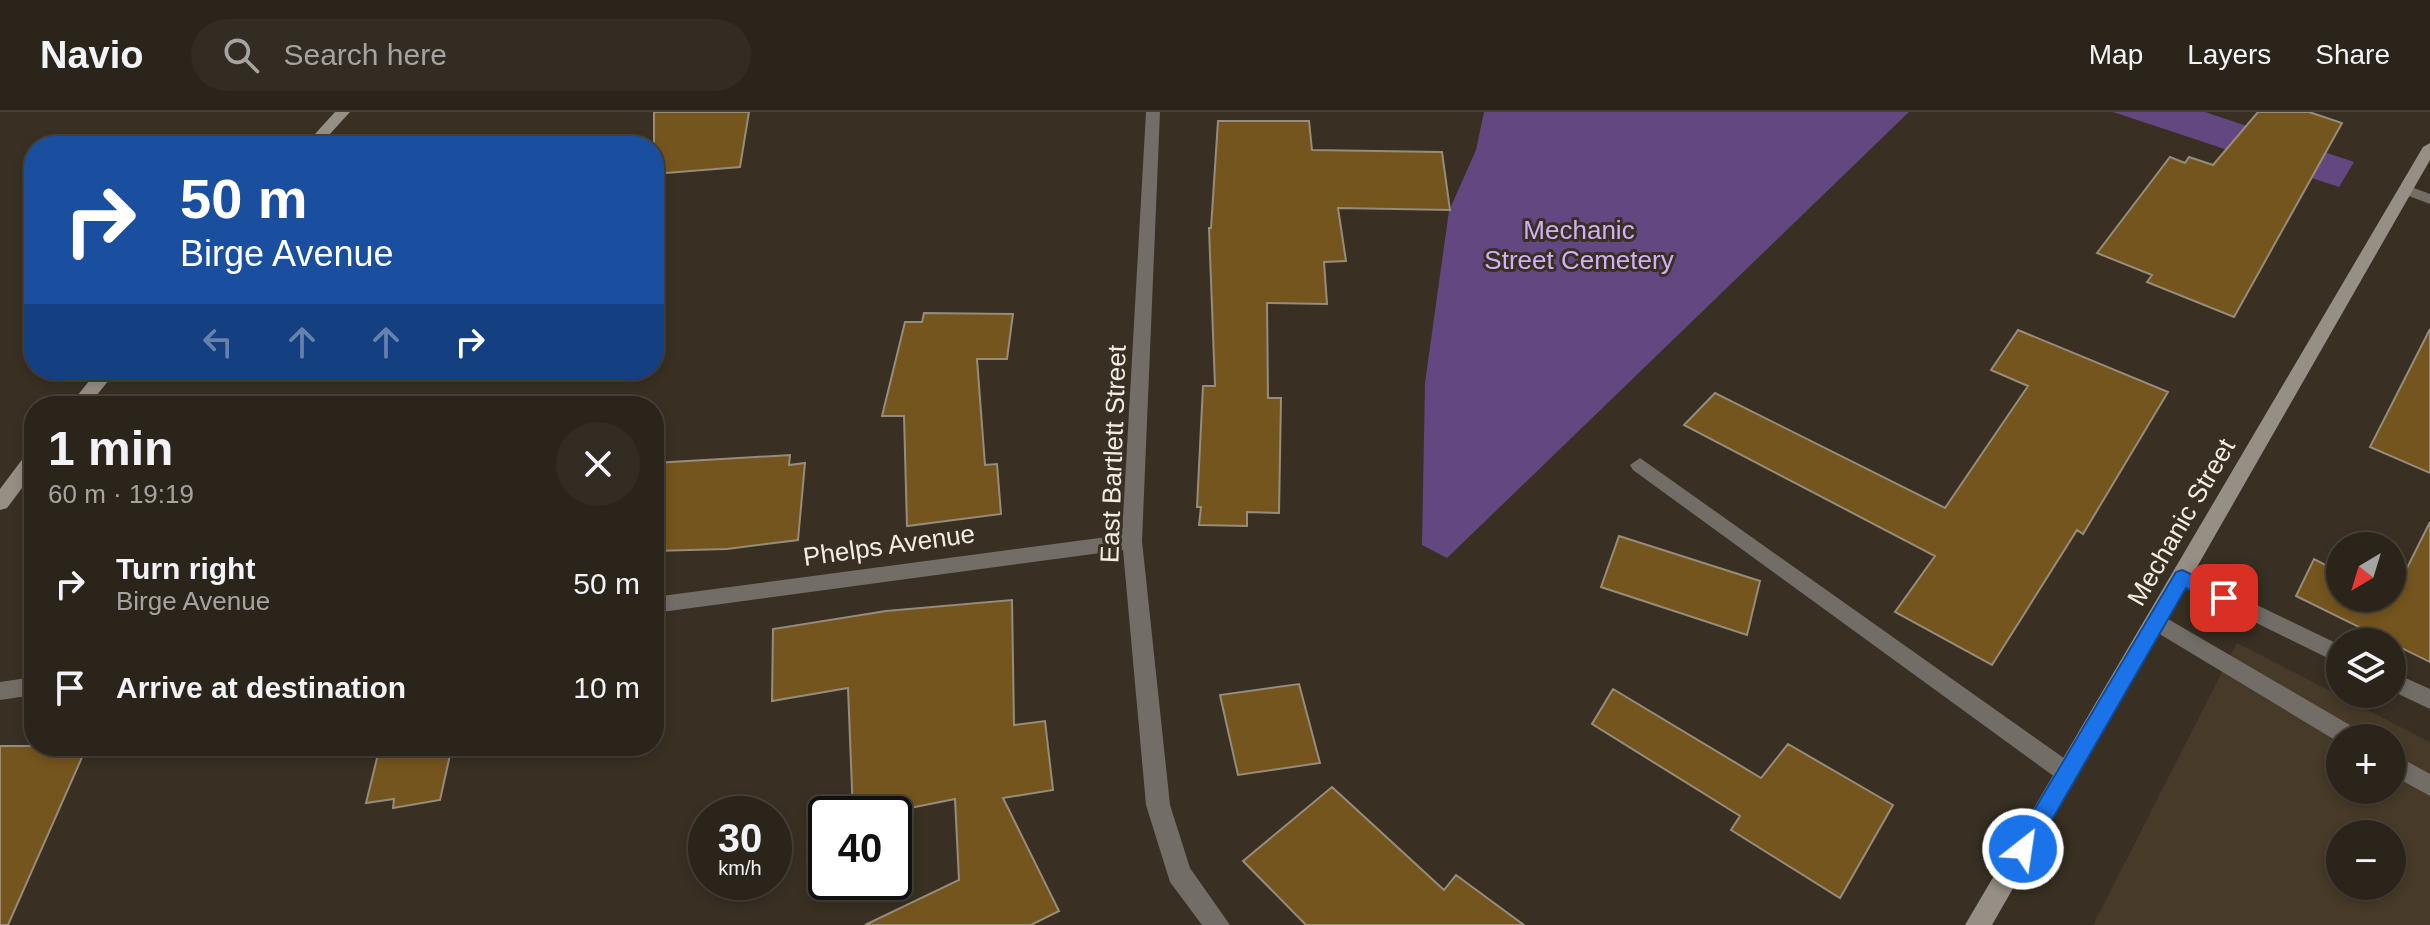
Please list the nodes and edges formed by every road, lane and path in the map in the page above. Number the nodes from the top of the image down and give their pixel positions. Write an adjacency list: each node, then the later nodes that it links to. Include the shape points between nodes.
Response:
1 (342, 112): 2 (street); 4 (street)
2 (353, 112)
3 (1153, 112): 13 (street, East Bartlett Street)
4 (320, 136)
5 (2430, 147): 6 (street, Mechanic Street)
6 (2406, 190): 7 (street); 14 (street, Mechanic Street)
7 (2430, 199)
8 (100, 380): 9 (street)
9 (86, 396)
10 (1640, 465): 24 (street)
11 (24, 471): 12 (street)
12 (0, 503)
13 (1132, 541): 15 (street, Phelps Avenue); 26 (street, East Bartlett Street, via 1158,805 1179,874)
14 (2182, 577): 16 (street, Mechanic Street); 17 (street)
15 (664, 604)
16 (2156, 621): 22 (street); 24 (street, Mechanic Street)
17 (2326, 648)
18 (24, 687): 20 (street)
19 (2406, 688): 21 (street)
20 (0, 691)
21 (2430, 700)
22 (2330, 724)
23 (2406, 771): 25 (street)
24 (2067, 773): 27 (street, Mechanic Street)
25 (2430, 786)
26 (1217, 925)
27 (1978, 925)

